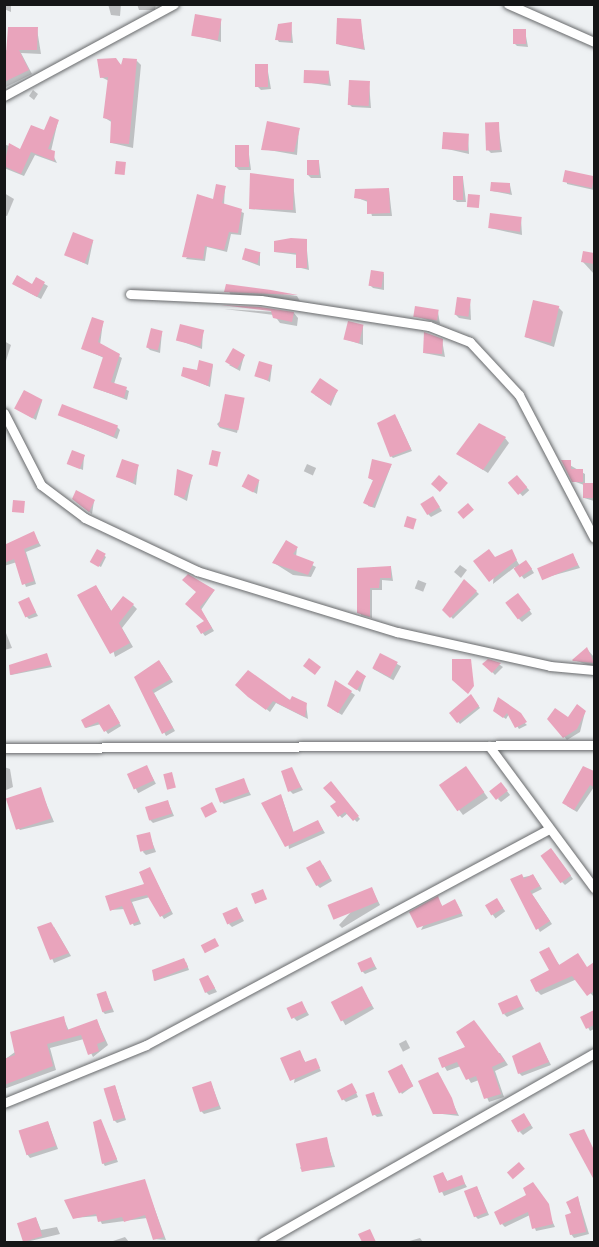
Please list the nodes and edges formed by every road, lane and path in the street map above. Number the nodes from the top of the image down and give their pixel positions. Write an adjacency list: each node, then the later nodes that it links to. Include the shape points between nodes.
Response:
1 (174, 4): 4 (street)
2 (508, 4): 3 (street)
3 (594, 42)
4 (4, 96)
5 (130, 294): 7 (street, via 261,300 429,326 470,342 519,395)
6 (4, 413): 8 (street, via 41,485 86,518 197,571 398,632 550,666)
7 (594, 538)
8 (594, 670)
9 (594, 745): 10 (street)
10 (489, 746): 11 (street); 12 (street)
11 (4, 748)
12 (549, 829): 13 (street); 15 (street, via 146,1045)
13 (594, 888)
14 (594, 1053): 16 (street)
15 (4, 1102)
16 (264, 1242)

